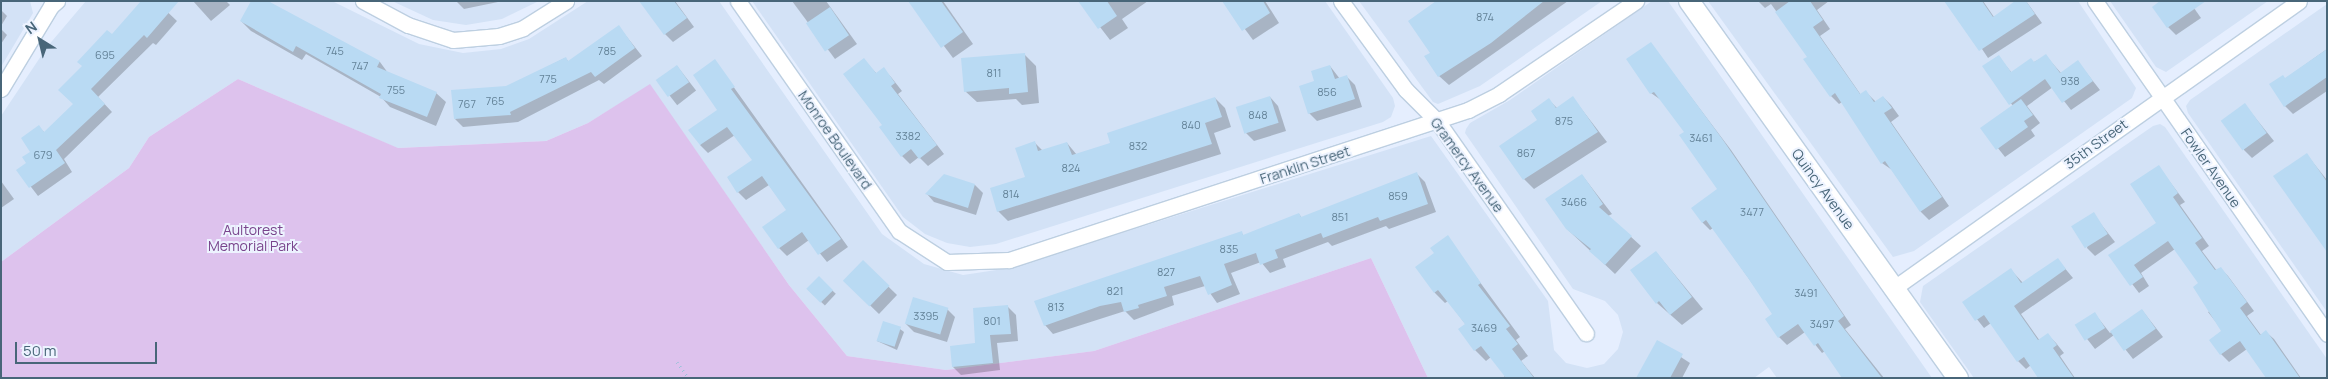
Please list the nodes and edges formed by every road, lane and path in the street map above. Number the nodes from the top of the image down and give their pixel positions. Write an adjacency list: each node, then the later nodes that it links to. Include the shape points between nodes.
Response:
1 (363, 1): 2 (street, via 408,25 453,40 499,36 523,28)
2 (566, 1)
3 (738, 1): 13 (street, Monroe Boulevard, via 899,231)
4 (1341, 1): 12 (street, Gramercy Avenue, via 1406,90)
5 (1636, 1): 12 (street, Franklin Street, via 1499,94)
6 (1689, 1): 14 (street, Quincy Avenue)
7 (2095, 1): 11 (street, Fowler Avenue)
8 (2299, 1): 11 (street, 35th Street)
9 (52, 3): 10 (street)
10 (1, 89)
11 (2162, 97): 14 (street, 35th Street); 16 (street, Fowler Avenue)
12 (1438, 122): 13 (street, Franklin Street, via 1009,260); 15 (street, Gramercy Avenue)
13 (947, 262)
14 (1894, 288): 19 (street, Quincy Avenue)
15 (1586, 333)
16 (2327, 334)
17 (677, 362): 18 (path)
18 (688, 378)
19 (1958, 378)

